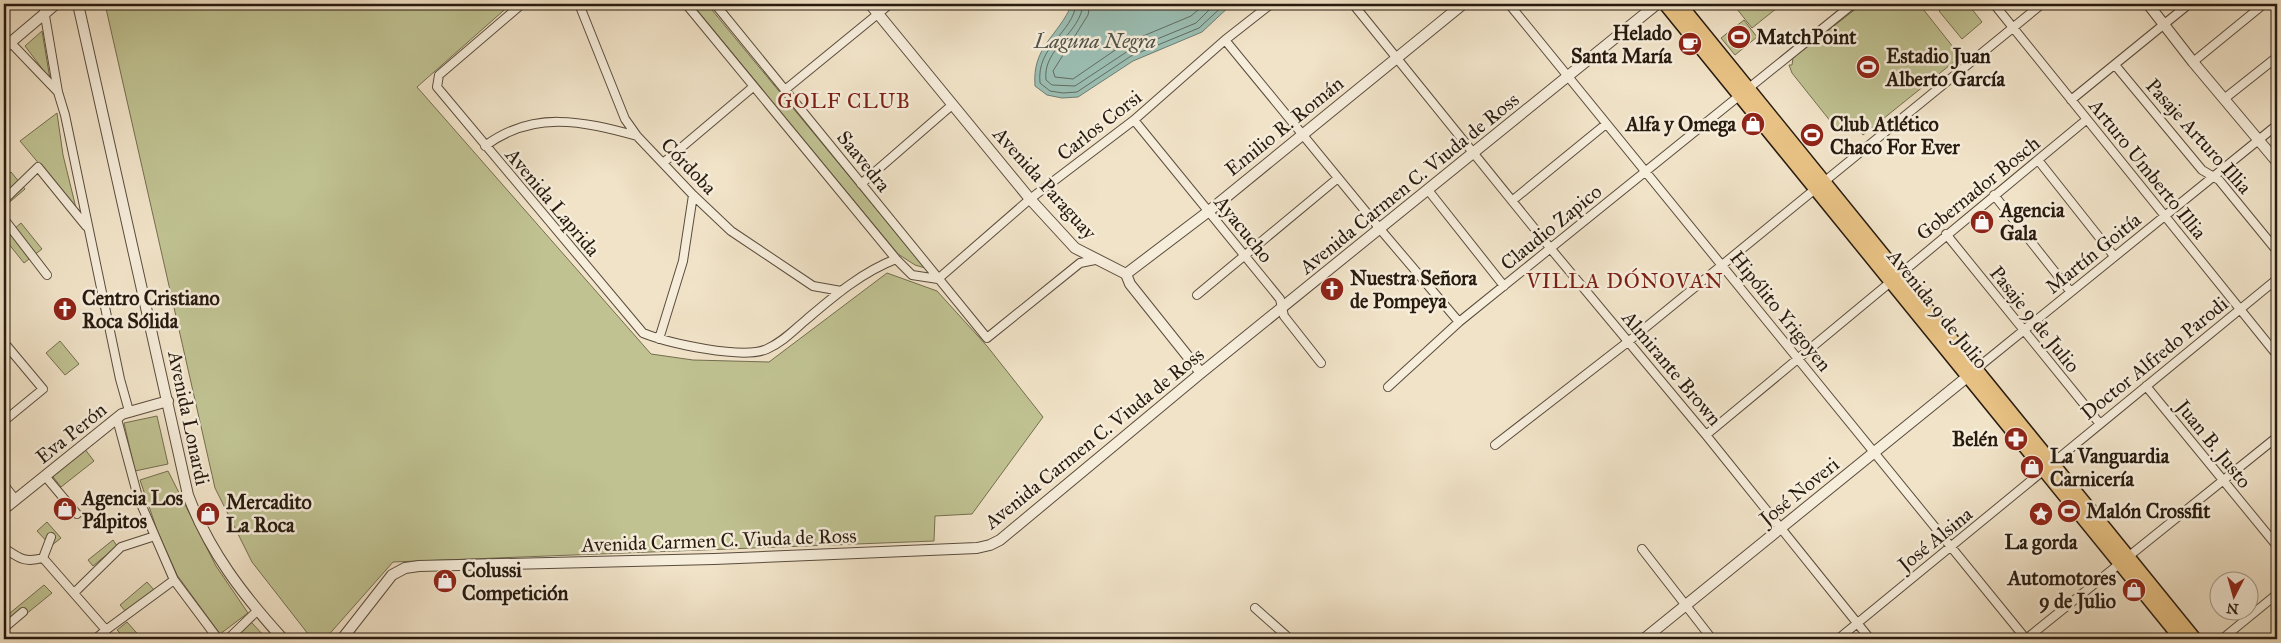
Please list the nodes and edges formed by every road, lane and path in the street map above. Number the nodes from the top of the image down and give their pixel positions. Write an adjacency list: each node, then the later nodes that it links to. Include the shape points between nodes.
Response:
1 (56, 4): 23 (street)
2 (78, 4): 101 (street, Avenida Lonardi)
3 (522, 4): 49 (street, Avenida Laprida, via 439,75 437,88)
4 (579, 4): 47 (street, Córdoba, via 626,120)
5 (686, 4): 34 (street, Saavedra)
6 (716, 4): 36 (street, Saavedra)
7 (870, 4): 24 (street, Avenida Paraguay)
8 (890, 4): 24 (street)
9 (1271, 4): 27 (street, Carlos Corsi)
10 (1353, 4): 30 (street, Almirante Brown)
11 (1463, 4): 30 (street, Emilio R. Román)
12 (1509, 4): 33 (street, Hipólito Yrigoyen)
13 (1657, 4): 33 (street, Avenida Carmen C. Viuda de Ross)
14 (1665, 4): 38 (main road, Avenida 9 de Julio)
15 (1680, 4): 35 (main road, Avenida 9 de Julio)
16 (1853, 4): 22 (street, Claudio Zapico)
17 (1994, 4): 26 (street, Arturo Umberto Illia)
18 (2042, 4): 26 (street)
19 (2148, 4): 25 (street)
20 (2189, 4): 25 (street)
21 (2264, 4): 31 (street)
22 (1842, 7): 35 (street, Claudio Zapico)
23 (44, 9): 28 (street); 37 (street)
24 (878, 14): 36 (street); 41 (street, Avenida Paraguay)
25 (2164, 24): 31 (street); 32 (street)
26 (2014, 28): 40 (street, Arturo Umberto Illia); 58 (street)
27 (1225, 40): 42 (street, Carlos Corsi); 46 (street)
28 (8, 45): 37 (street)
29 (2277, 56): 39 (street)
30 (1398, 57): 46 (street, Emilio R. Román); 50 (street, Almirante Brown)
31 (2193, 62): 39 (street)
32 (2115, 65): 40 (street); 55 (street, Pasaje Arturo Illia, via 2202,170)
33 (1568, 76): 44 (street, Hipólito Yrigoyen); 50 (street, Avenida Carmen C. Viuda de Ross)
34 (754, 87): 53 (street); 75 (street, Saavedra)
35 (1748, 87): 38 (street, Claudio Zapico); 58 (main road, Avenida 9 de Julio)
36 (786, 90): 57 (street, Saavedra)
37 (58, 92): 68 (street)
38 (1738, 95): 54 (street, Claudio Zapico); 58 (main road, Avenida 9 de Julio)
39 (2224, 99): 48 (street)
40 (2071, 100): 43 (street, Arturo Umberto Illia)
41 (952, 105): 57 (street); 62 (street, Avenida Paraguay)
42 (1134, 120): 62 (street, Carlos Corsi); 65 (street, Ayacucho)
43 (2086, 120): 51 (street, Gobernador Bosch); 66 (street, Arturo Umberto Illia)
44 (1606, 124): 54 (street, Hipólito Yrigoyen); 64 (street)
45 (2277, 124): 48 (street, Martín Goitía)
46 (1302, 134): 56 (street); 65 (street, Emilio R. Román)
47 (637, 136): 49 (street, via 589,123 545,121 500,135); 53 (street, Córdoba)
48 (2259, 139): 52 (street); 55 (street, Martín Goitía)
49 (485, 146): 91 (street, Avenida Laprida, via 643,333)
50 (1474, 153): 59 (street, Avenida Carmen C. Viuda de Ross); 64 (street, Almirante Brown)
51 (2038, 160): 60 (street, Gobernador Bosch); 74 (street)
52 (2277, 162)
53 (663, 163): 61 (street, Córdoba)
54 (1645, 171): 71 (street, Claudio Zapico); 77 (street, Hipólito Yrigoyen)
55 (2212, 176): 66 (street, Martín Goitía); 72 (street, Pasaje Arturo Illia, via 2219,180)
56 (1338, 178): 69 (street); 73 (street)
57 (861, 184): 81 (street, Saavedra)
58 (1820, 185): 77 (street); 80 (main road, Avenida 9 de Julio)
59 (1428, 190): 69 (street, Avenida Carmen C. Viuda de Ross); 83 (street)
60 (1994, 194): 70 (street, Gobernador Bosch); 85 (street)
61 (692, 195): 84 (street, Córdoba, via 731,232 813,286); 91 (street, via 683,262)
62 (1030, 199): 76 (street, Avenida Paraguay, via 1075,248); 81 (street, Carlos Corsi)
63 (4, 200): 68 (street, via 38,167)
64 (1513, 200): 71 (street, Almirante Brown)
65 (1209, 211): 73 (street, Ayacucho); 78 (street, Emilio R. Román)
66 (2165, 216): 74 (street, Martín Goitía); 88 (street, Arturo Umberto Illia)
67 (4, 219): 79 (street)
68 (87, 227): 102 (street)
69 (1380, 229): 87 (street, Avenida Carmen C. Viuda de Ross); 89 (street)
70 (1946, 234): 80 (street, Gobernador Bosch); 90 (street, Pasaje 9 de Julio)
71 (1551, 249): 83 (street, Claudio Zapico); 92 (street, Almirante Brown)
72 (2277, 251)
73 (1244, 255): 86 (street); 87 (street, Ayacucho, via 1280,299)
74 (2114, 256): 85 (street, Martín Goitía)
75 (896, 259): 81 (street, Saavedra, via 912,274); 84 (street, via 879,265)
76 (1095, 260): 78 (street, Avenida Paraguay); 81 (street, Saavedra, via 1080,263 987,338)
77 (1722, 264): 92 (street); 95 (street, Hipólito Yrigoyen)
78 (1126, 274): 98 (street, via 1130,284)
79 (47, 275)
80 (1895, 278): 95 (street, Gobernador Bosch); 97 (main road, Avenida 9 de Julio)
81 (938, 279)
82 (2277, 279): 88 (street, Doctor Alfredo Parodi)
83 (1504, 286): 89 (street, Claudio Zapico)
84 (841, 290): 91 (street, via 780,342 765,350 745,352 695,348)
85 (2070, 291): 90 (street, Martín Goitía)
86 (1197, 295)
87 (1282, 309): 96 (street, Ayacucho); 98 (street, Avenida Carmen C. Viuda de Ross)
88 (2240, 309): 94 (street, Arturo Umberto Illia); 99 (street, Doctor Alfredo Parodi)
89 (1459, 322): 100 (street, Claudio Zapico)
90 (2024, 331): 97 (street, Martín Goitía); 105 (street, Pasaje 9 de Julio)
91 (659, 339)
92 (1629, 341): 106 (street, Almirante Brown); 108 (street)
93 (7, 346): 104 (street, via 43,389)
94 (2277, 355)
95 (1797, 358): 106 (street, Gobernador Bosch); 109 (street, Hipólito Yrigoyen)
96 (1320, 363)
97 (1972, 372): 109 (street, José Noveri); 110 (main road, Avenida 9 de Julio)
98 (1201, 373): 140 (street, Avenida Carmen C. Viuda de Ross, via 990,545 714,559 405,568 392,575)
99 (2146, 386): 105 (street, Doctor Alfredo Parodi); 112 (street, Juan B. Justo)
100 (1388, 387)
101 (168, 401): 102 (street, Eva Perón); 131 (street, Avenida Lonardi, via 180,464 196,518 221,563)
102 (129, 411): 103 (street, Eva Perón)
103 (117, 419): 111 (street, Eva Perón); 118 (street, via 138,497)
104 (4, 421)
105 (2100, 424): 110 (street, Doctor Alfredo Parodi)
106 (1706, 435): 117 (street, Almirante Brown)
107 (2277, 437): 112 (street)
108 (1495, 445)
109 (1875, 452): 117 (street, José Noveri); 121 (street, Hipólito Yrigoyen)
110 (2048, 467): 121 (street, José Alsina); 125 (main road, Avenida 9 de Julio)
111 (45, 476): 114 (street, Eva Perón); 116 (street)
112 (2223, 481): 120 (street, Juan B. Justo); 125 (street)
113 (4, 485): 114 (street)
114 (15, 499): 115 (street, Eva Perón)
115 (4, 509)
116 (77, 514)
117 (1781, 528): 129 (street, José Noveri); 133 (street, Almirante Brown)
118 (155, 536): 126 (street); 127 (street, via 121,548)
119 (51, 537): 124 (street)
120 (2277, 546)
121 (1951, 547): 133 (street, José Alsina); 146 (street, Hipólito Yrigoyen)
122 (4, 548): 124 (street, via 30,561)
123 (1642, 549): 129 (street)
124 (43, 558): 127 (street)
125 (2125, 561): 146 (street); 147 (main road, Avenida 9 de Julio); 148 (main road, Avenida 9 de Julio)
126 (174, 580): 135 (street); 137 (street)
127 (75, 592): 135 (street)
128 (2277, 594): 149 (street)
129 (1684, 605): 142 (street, José Noveri); 143 (street)
130 (1255, 608): 141 (street)
131 (257, 611): 138 (street); 139 (street, Avenida Lonardi)
132 (24, 612): 134 (street)
133 (1856, 623): 144 (street, José Alsina); 145 (street, Almirante Brown)
134 (4, 628)
135 (106, 630): 136 (street)
136 (95, 639)
137 (218, 639)
138 (228, 639)
139 (283, 639)
140 (342, 639)
141 (1290, 639)
142 (1644, 639)
143 (1712, 639)
144 (1838, 639)
145 (1870, 639)
146 (2026, 639)
147 (2181, 639)
148 (2195, 639)
149 (2222, 639)

